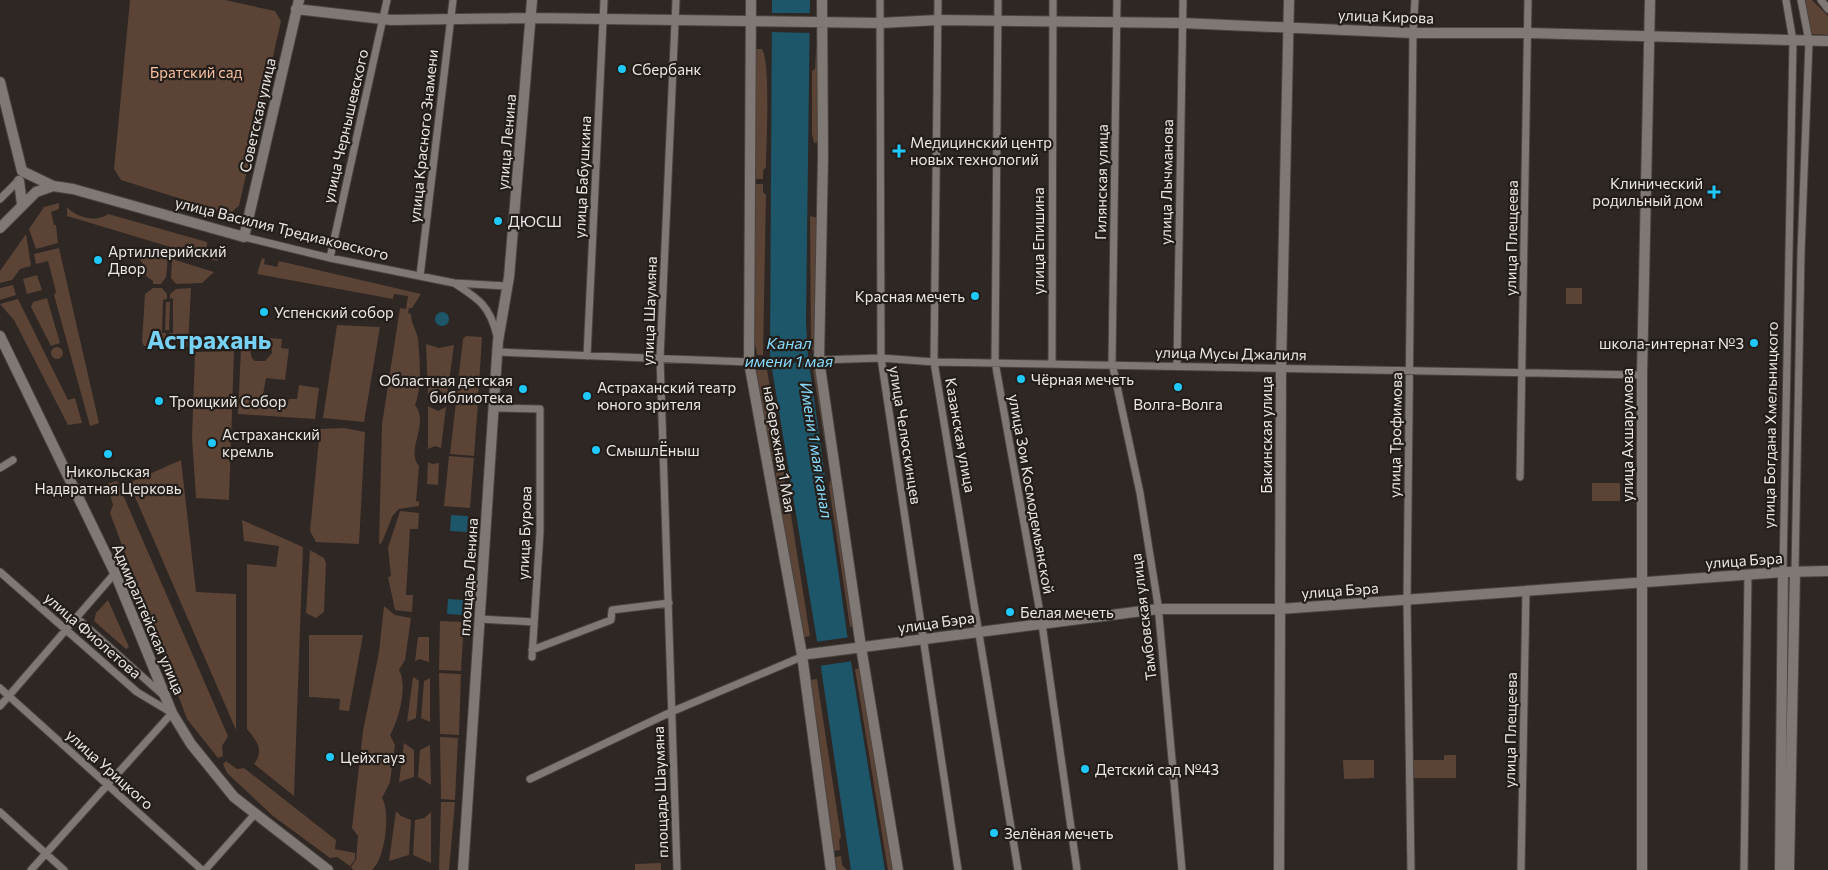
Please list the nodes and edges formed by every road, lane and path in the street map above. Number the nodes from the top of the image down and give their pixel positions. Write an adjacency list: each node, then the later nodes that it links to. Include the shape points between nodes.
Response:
1 (387, 0): 23 (street, улица Чернышевского)
2 (453, 0): 25 (street, улица Красного Знамени)
3 (532, 0): 24 (main road, улица Ленина)
4 (604, 0): 26 (street, улица Бабушкина)
5 (676, 0): 28 (street, улица Шаумяна)
6 (751, 0): 29 (main road, набережная 1 Мая)
7 (822, 0): 30 (main road)
8 (880, 0): 33 (street, улица Челюскинцев)
9 (938, 0): 27 (street, Казанская улица)
10 (998, 0): 31 (street, улица Зои Космодемьянской)
11 (1053, 0): 32 (street, улица Епишина)
12 (1117, 0): 34 (street, Гилянская улица)
13 (1182, 0): 35 (street, улица Лычманова)
14 (1289, 0): 36 (main road, Бакинская улица)
15 (1416, 0): 37 (street, улица Трофимова)
16 (1528, 0): 38 (street, улица Плещеева)
17 (1650, 0): 39 (main road, улица Ахшарумова)
18 (1786, 0): 40 (street, улица Богдана Хмельницкого)
19 (1801, 0): 41 (street, улица Богдана Хмельницкого)
20 (1821, 0): 22 (street)
21 (298, 5): 23 (main road); 49 (main road, Советская улица)
22 (1828, 9)
23 (383, 18): 25 (main road); 50 (street, улица Чернышевского)
24 (532, 18): 25 (main road); 26 (main road); 53 (main road, улица Ленина)
25 (450, 20): 51 (street, улица Красного Знамени)
26 (604, 20): 28 (main road); 56 (street, улица Бабушкина)
27 (938, 20): 31 (main road, улица Кирова); 33 (main road, улица Кирова); 61 (street, Казанская улица)
28 (675, 21): 29 (main road); 57 (street, улица Шаумяна)
29 (751, 22): 30 (main road, улица Кирова); 60 (main road, набережная 1 Мая)
30 (819, 22): 33 (main road, улица Кирова); 59 (main road, via 823,157)
31 (998, 22): 32 (main road, улица Кирова); 62 (street, улица Зои Космодемьянской)
32 (1053, 22): 34 (main road, улица Кирова); 63 (street, улица Епишина)
33 (880, 23): 58 (street, улица Челюскинцев)
34 (1116, 23): 35 (main road, улица Кирова); 64 (street, Гилянская улица)
35 (1182, 23): 36 (main road, улица Кирова); 65 (street, улица Лычманова)
36 (1288, 27): 37 (main road, улица Кирова); 66 (main road, Бакинская улица)
37 (1413, 33): 38 (main road, улица Кирова); 67 (street, улица Трофимова)
38 (1528, 33): 39 (main road, улица Кирова); 68 (street, улица Плещеева)
39 (1649, 36): 40 (main road, улица Кирова); 69 (main road, улица Ахшарумова)
40 (1793, 41): 41 (main road, улица Кирова); 77 (street, улица Богдана Хмельницкого)
41 (1809, 41): 42 (main road, улица Кирова); 74 (street, улица Богдана Хмельницкого, via 1800,262)
42 (1828, 41)
43 (0, 82): 44 (main road)
44 (20, 176): 45 (main road, улица Василия Тредиаковского); 46 (street); 47 (main road)
45 (53, 186): 47 (main road, via 36,192); 49 (main road, улица Василия Тредиаковского)
46 (0, 199)
47 (22, 204): 48 (main road)
48 (0, 228)
49 (244, 237): 50 (street, улица Василия Тредиаковского)
50 (330, 258): 51 (street, улица Василия Тредиаковского)
51 (420, 276): 52 (street, улица Василия Тредиаковского)
52 (454, 283): 53 (street, улица Василия Тредиаковского); 55 (street, via 489,310)
53 (506, 286): 55 (main road, площадь Ленина)
54 (0, 336): 78 (main road, Адмиралтейская улица)
55 (498, 347): 56 (street); 70 (main road, площадь Ленина)
56 (587, 356): 57 (street)
57 (660, 358): 60 (street); 83 (street, улица Шаумяна)
58 (881, 358): 59 (street, улица Мусы Джалиля); 61 (street, улица Мусы Джалиля); 92 (street, улица Челюскинцев)
59 (819, 360): 93 (main road)
60 (749, 362): 94 (main road, набережная 1 Мая)
61 (934, 362): 62 (street, улица Мусы Джалиля); 91 (street, Казанская улица)
62 (995, 362): 63 (street, улица Мусы Джалиля); 89 (street, улица Зои Космодемьянской)
63 (1052, 363): 64 (street, улица Мусы Джалиля)
64 (1112, 363): 65 (street, улица Мусы Джалиля); 84 (street, Тамбовская улица, via 1140,493)
65 (1177, 365): 66 (street, улица Мусы Джалиля)
66 (1281, 368): 67 (street, улица Мусы Джалиля); 85 (main road, Бакинская улица)
67 (1410, 369): 68 (street, улица Мусы Джалиля); 82 (street, улица Трофимова)
68 (1523, 372): 69 (street, улица Мусы Джалиля); 73 (street, улица Плещеева)
69 (1642, 375): 80 (main road, улица Ахшарумова)
70 (494, 408): 87 (main road, площадь Ленина); 88 (street, улица Бурова, via 540,409 540,532)
71 (13, 460): 72 (street)
72 (0, 468)
73 (1520, 477)
74 (1796, 571): 75 (main road, улица Бэра); 77 (main road, улица Бэра); 105 (main road, улица Богдана Хмельницкого)
75 (1828, 571)
76 (0, 572): 90 (street, улица Фиолетова)
77 (1783, 572): 79 (main road, улица Бэра); 105 (main road, улица Богдана Хмельницкого)
78 (115, 573): 86 (street); 97 (main road, Адмиралтейская улица)
79 (1748, 574): 80 (main road, улица Бэра); 123 (street)
80 (1642, 582): 81 (main road, улица Бэра); 122 (main road, улица Ахшарумова)
81 (1526, 591): 82 (main road, улица Бэра); 121 (street, улица Плещеева)
82 (1407, 601): 85 (main road, улица Бэра); 120 (street, улица Трофимова)
83 (669, 603): 88 (street, улица Бурова, via 612,610 611,620 532,653); 100 (street, улица Шаумяна)
84 (1158, 609): 85 (main road, улица Бэра); 89 (main road, улица Бэра); 118 (street, Тамбовская улица)
85 (1280, 609): 119 (main road, Бакинская улица)
86 (77, 618): 90 (street); 97 (street)
87 (480, 619): 88 (street); 111 (main road, площадь Ленина)
88 (534, 622)
89 (1042, 624): 91 (main road, улица Бэра); 117 (street, улица Зои Космодемьянской)
90 (66, 631): 96 (street); 99 (street, улица Фиолетова, via 137,692)
91 (980, 631): 92 (main road, улица Бэра); 116 (street, Казанская улица)
92 (923, 639): 93 (main road, улица Бэра); 115 (street, улица Челюскинцев)
93 (858, 647): 94 (main road, улица Бэра); 114 (main road)
94 (806, 655): 100 (street); 113 (main road, набережная 1 Мая)
95 (0, 688): 96 (street, улица Урицкого)
96 (10, 696): 98 (street); 102 (street, улица Урицкого)
97 (169, 701): 99 (main road, Адмиралтейская улица)
98 (0, 706)
99 (172, 712): 102 (street); 104 (main road, Адмиралтейская улица, via 190,744 213,774)
100 (671, 712): 101 (street); 112 (street, площадь Шаумяна)
101 (530, 779)
102 (107, 784): 106 (street); 109 (street, улица Урицкого)
103 (0, 812): 106 (street)
104 (254, 815): 109 (street); 110 (main road, Адмиралтейская улица)
105 (1785, 834): 124 (main road, улица Богдана Хмельницкого); 125 (main road, улица Богдана Хмельницкого)
106 (46, 853): 107 (street); 108 (street)
107 (31, 870)
108 (64, 870)
109 (203, 870)
110 (328, 870)
111 (463, 870)
112 (677, 870)
113 (831, 870)
114 (898, 870)
115 (958, 870)
116 (1018, 870)
117 (1077, 870)
118 (1182, 870)
119 (1279, 870)
120 (1411, 870)
121 (1521, 870)
122 (1642, 870)
123 (1744, 870)
124 (1780, 870)
125 (1788, 870)

